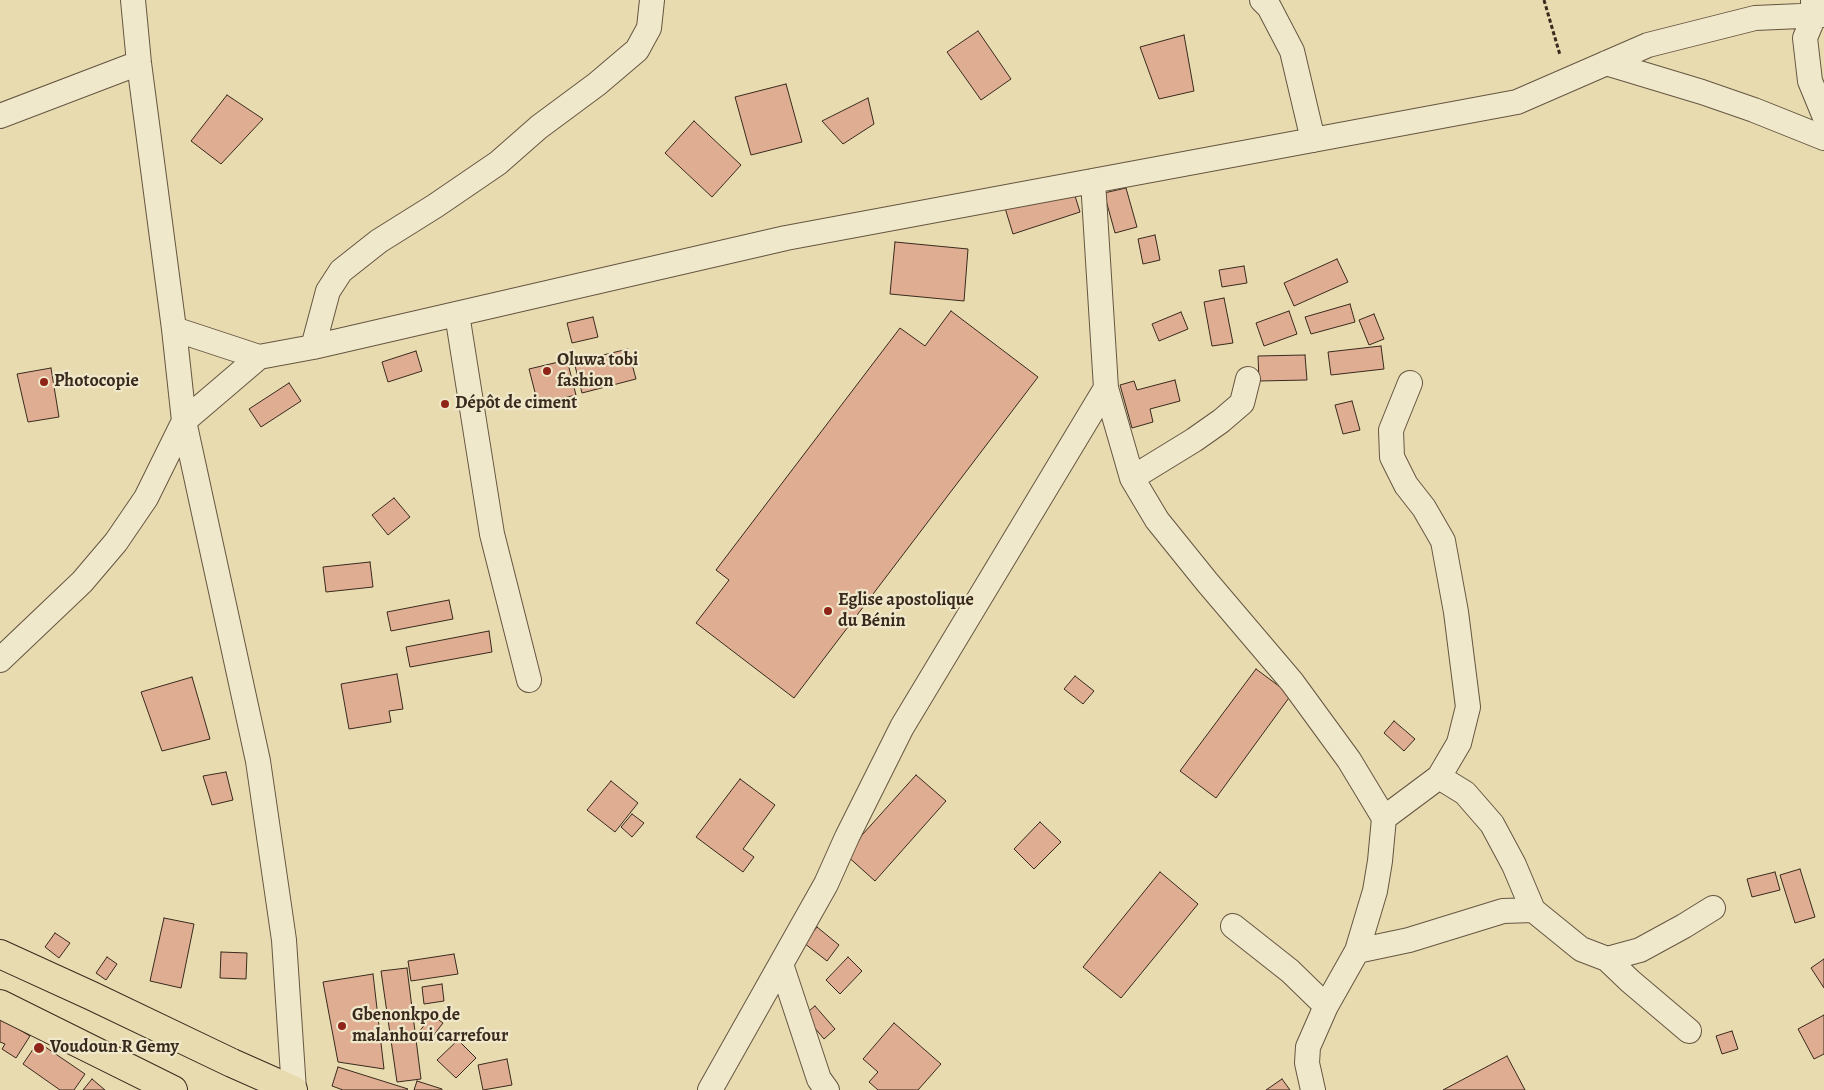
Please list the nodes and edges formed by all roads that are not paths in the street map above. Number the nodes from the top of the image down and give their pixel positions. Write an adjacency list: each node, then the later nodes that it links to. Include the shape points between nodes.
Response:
1 (133, 0): 5 (street)
2 (652, 0): 14 (street, via 649,28 636,50 597,84 539,127 498,163 379,241 341,271 328,292)
3 (1262, 0): 10 (street, via 1292,51)
4 (1817, 10): 6 (street, via 1755,18 1648,45); 7 (street, via 1804,38 1810,81)
5 (139, 63): 8 (street); 13 (street)
6 (1606, 63): 9 (street, via 1702,92); 10 (street, via 1517,102)
7 (1824, 115)
8 (0, 116)
9 (1824, 138)
10 (1313, 140): 11 (street)
11 (1093, 181): 12 (street, via 786,238); 18 (street)
12 (457, 314): 14 (street); 22 (street, via 492,534)
13 (174, 329): 15 (street); 19 (street)
14 (313, 347): 15 (street)
15 (259, 357): 19 (street)
16 (1248, 379): 20 (street, via 1242,403 1221,421)
17 (1410, 383): 23 (street, via 1391,430 1392,457 1406,485 1443,541 1468,707 1459,743)
18 (1106, 388): 20 (street); 31 (street, via 902,727 826,884)
19 (184, 421): 21 (street, via 146,498 116,542 82,582); 36 (street, via 258,761 284,940)
20 (1132, 478): 24 (street, via 1157,520 1292,682 1349,760)
21 (0, 660)
22 (529, 680)
23 (1439, 777): 24 (street); 26 (street, via 1465,793 1492,824)
24 (1384, 818): 28 (street, via 1375,892)
25 (1713, 908): 30 (street, via 1640,950)
26 (1533, 910): 28 (street, via 1503,911 1409,940); 30 (street, via 1581,949)
27 (1234, 926): 33 (street, via 1290,970)
28 (1357, 951): 33 (street)
29 (0, 954): 36 (main road)
30 (1607, 959): 34 (street)
31 (781, 964): 37 (street); 38 (street, via 819,1079)
32 (0, 1004): 35 (main road)
33 (1326, 1006): 39 (street, via 1308,1047 1307,1063)
34 (1689, 1031)
35 (173, 1090)
36 (293, 1090)
37 (710, 1090)
38 (827, 1090)
39 (1313, 1090)

